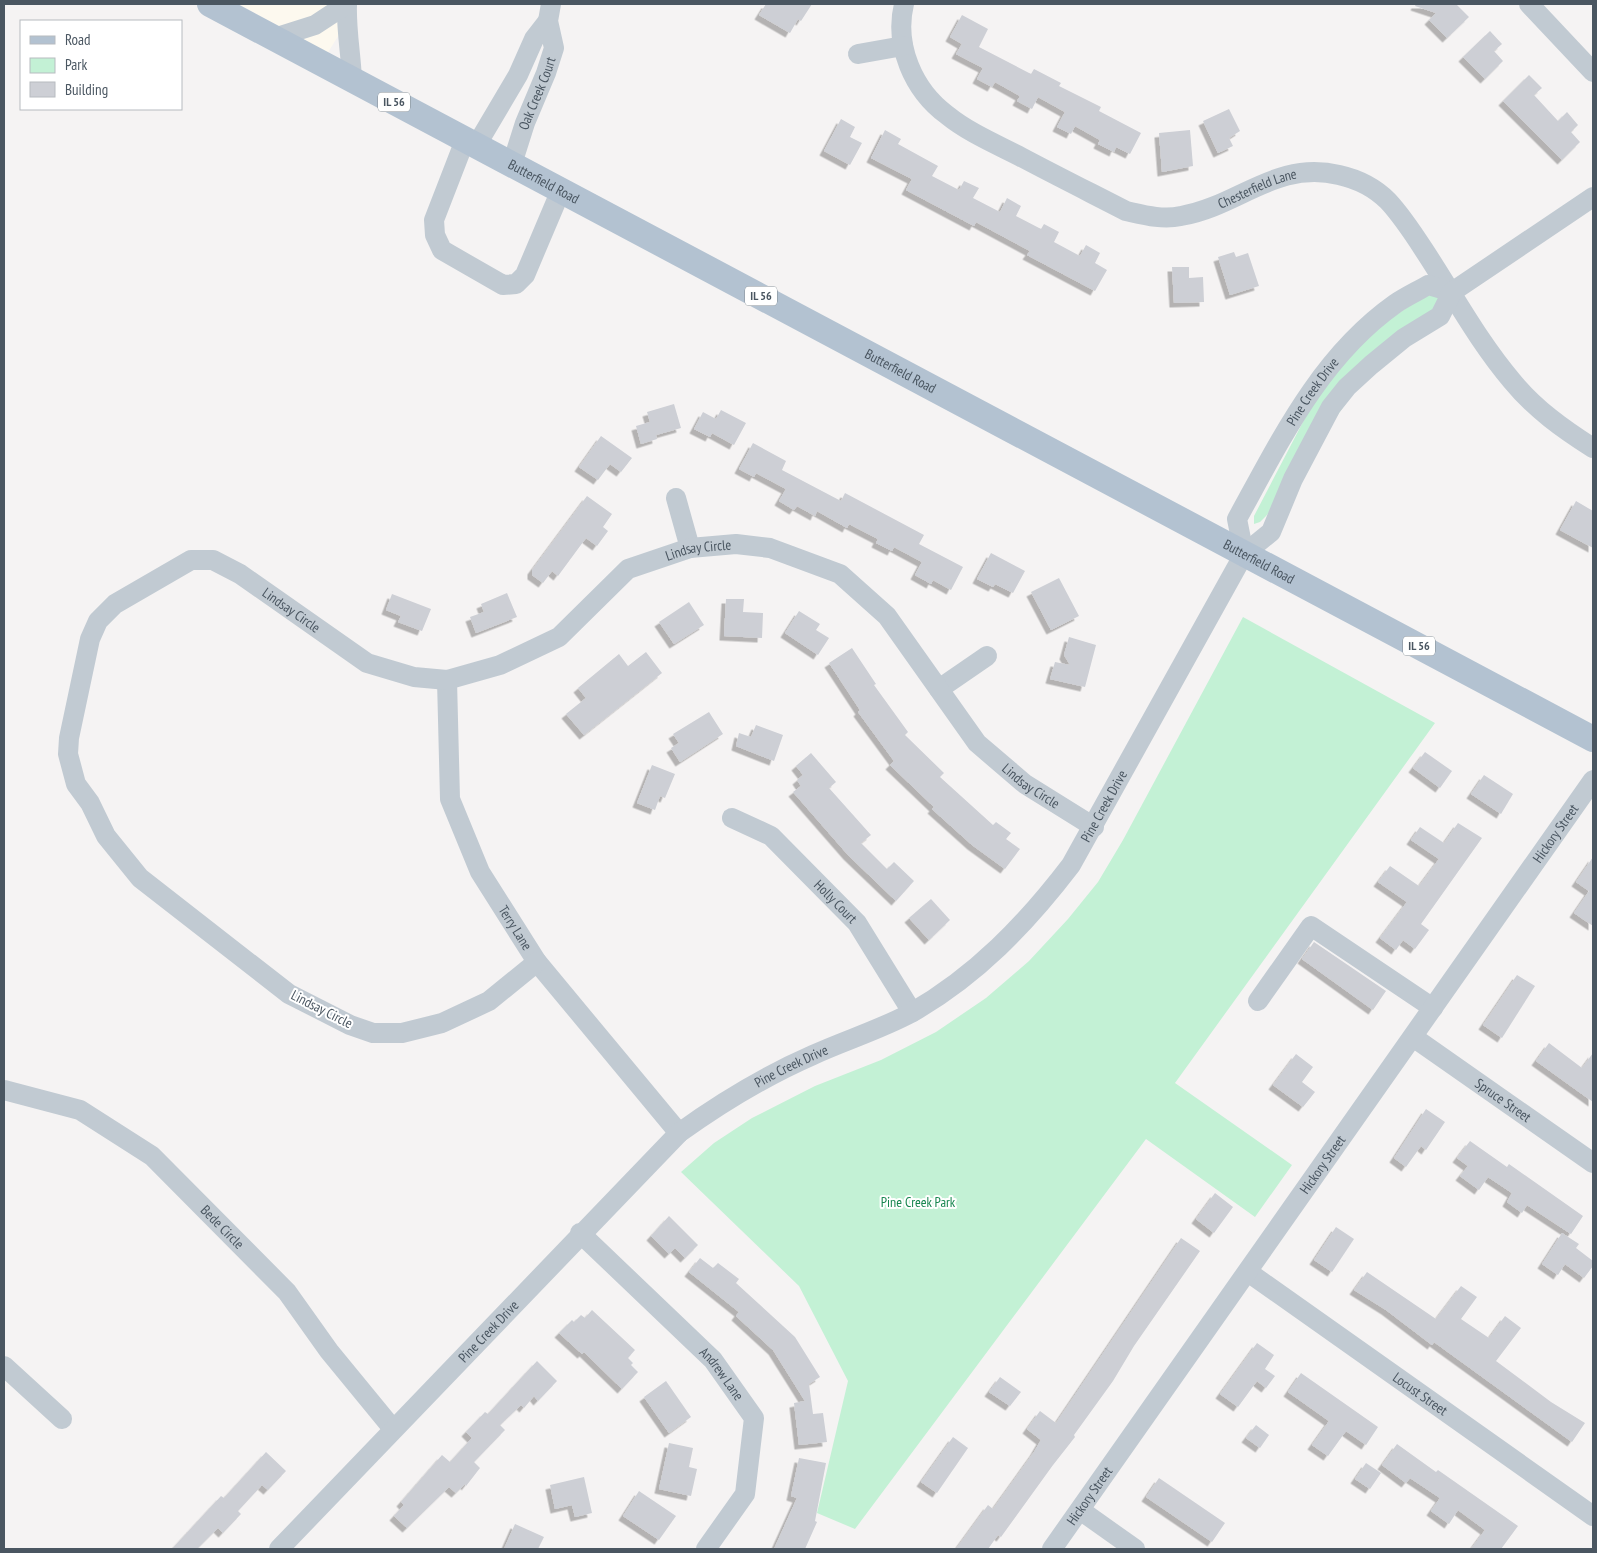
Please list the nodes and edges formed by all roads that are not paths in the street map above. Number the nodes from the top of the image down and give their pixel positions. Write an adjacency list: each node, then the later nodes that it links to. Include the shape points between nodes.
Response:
1 (210, 4): 6 (main road, Butterfield Road / IL 56)
2 (347, 4): 6 (street, via 315,25); 10 (street, via 346,34)
3 (904, 4): 7 (street, Chesterfield Lane, via 901,17)
4 (1529, 4): 9 (street)
5 (550, 12): 11 (street, Oak Creek Court, via 518,74); 12 (street, Oak Creek Court, via 554,48)
6 (274, 38): 10 (main road, Butterfield Road / IL 56)
7 (903, 46): 8 (street); 15 (street, Chesterfield Lane, via 918,83 947,116 1126,211 1151,217 1202,211 1297,172 1337,174 1353,179 1373,189 1393,207)
8 (858, 54)
9 (1593, 72)
10 (352, 80): 11 (main road, Butterfield Road / IL 56)
11 (471, 143): 12 (main road, Butterfield Road / IL 56); 13 (street, Oak Creek Court, via 434,220 435,236 442,250 503,284 516,284 525,276)
12 (512, 164): 13 (main road, Butterfield Road / IL 56)
13 (561, 190): 19 (main road, Butterfield Road / IL 56)
14 (1593, 197): 15 (street, Pine Creek Drive)
15 (1452, 292): 16 (street, Chesterfield Lane, via 1469,322 1512,381 1541,411); 19 (street, Pine Creek Drive, via 1440,316 1404,338 1336,400 1303,458 1271,532); 19 (street, Pine Creek Drive, via 1428,285 1396,304 1340,354 1313,388 1237,519)
16 (1593, 448)
17 (676, 498): 18 (street)
18 (690, 548): 21 (street, Lindsay Circle, via 628,569 558,637 500,665); 22 (street, Lindsay Circle, via 736,544 770,548 840,574 887,616)
19 (1244, 554): 23 (main road, Butterfield Road / IL 56); 26 (street, Pine Creek Drive)
20 (987, 656): 22 (street)
21 (446, 680): 27 (street, Terry Lane, via 450,799 480,872); 27 (street, Lindsay Circle, via 414,677 366,663 220,562 204,558 191,560 115,604 98,621 90,639 69,738 70,766 76,784 90,803 106,836 140,878 289,994 350,1024 373,1033 402,1033 442,1023 489,1001)
22 (939, 689): 26 (street, Lindsay Circle, via 977,742 1026,784)
23 (1593, 739)
24 (1593, 780): 29 (street, Hickory Street)
25 (732, 818): 30 (street, Holly Court, via 771,836 857,922)
26 (1094, 827): 30 (street, Pine Creek Drive, via 1072,865 1013,936 980,965)
27 (537, 962): 33 (street, Terry Lane)
28 (1258, 1000): 29 (street, via 1311,926)
29 (1433, 1008): 31 (street, Hickory Street)
30 (912, 1012): 33 (street, Pine Creek Drive, via 753,1084)
31 (1413, 1037): 34 (street, Spruce Street); 36 (street, Hickory Street)
32 (4, 1090): 39 (street, Bede Circle, via 80,1110 152,1156 287,1292 329,1351)
33 (679, 1133): 35 (street, Pine Creek Drive)
34 (1593, 1163)
35 (580, 1234): 39 (street, Pine Creek Drive); 43 (street, Andrew Lane, via 713,1360 754,1418 745,1494)
36 (1248, 1272): 40 (street, Hickory Street); 41 (street, Locust Street)
37 (4, 1366): 38 (street)
38 (62, 1420)
39 (393, 1429): 42 (street, Pine Creek Drive)
40 (1080, 1510): 44 (street, Hickory Street); 45 (street)
41 (1593, 1516)
42 (279, 1549)
43 (706, 1549)
44 (1052, 1549)
45 (1135, 1549)

